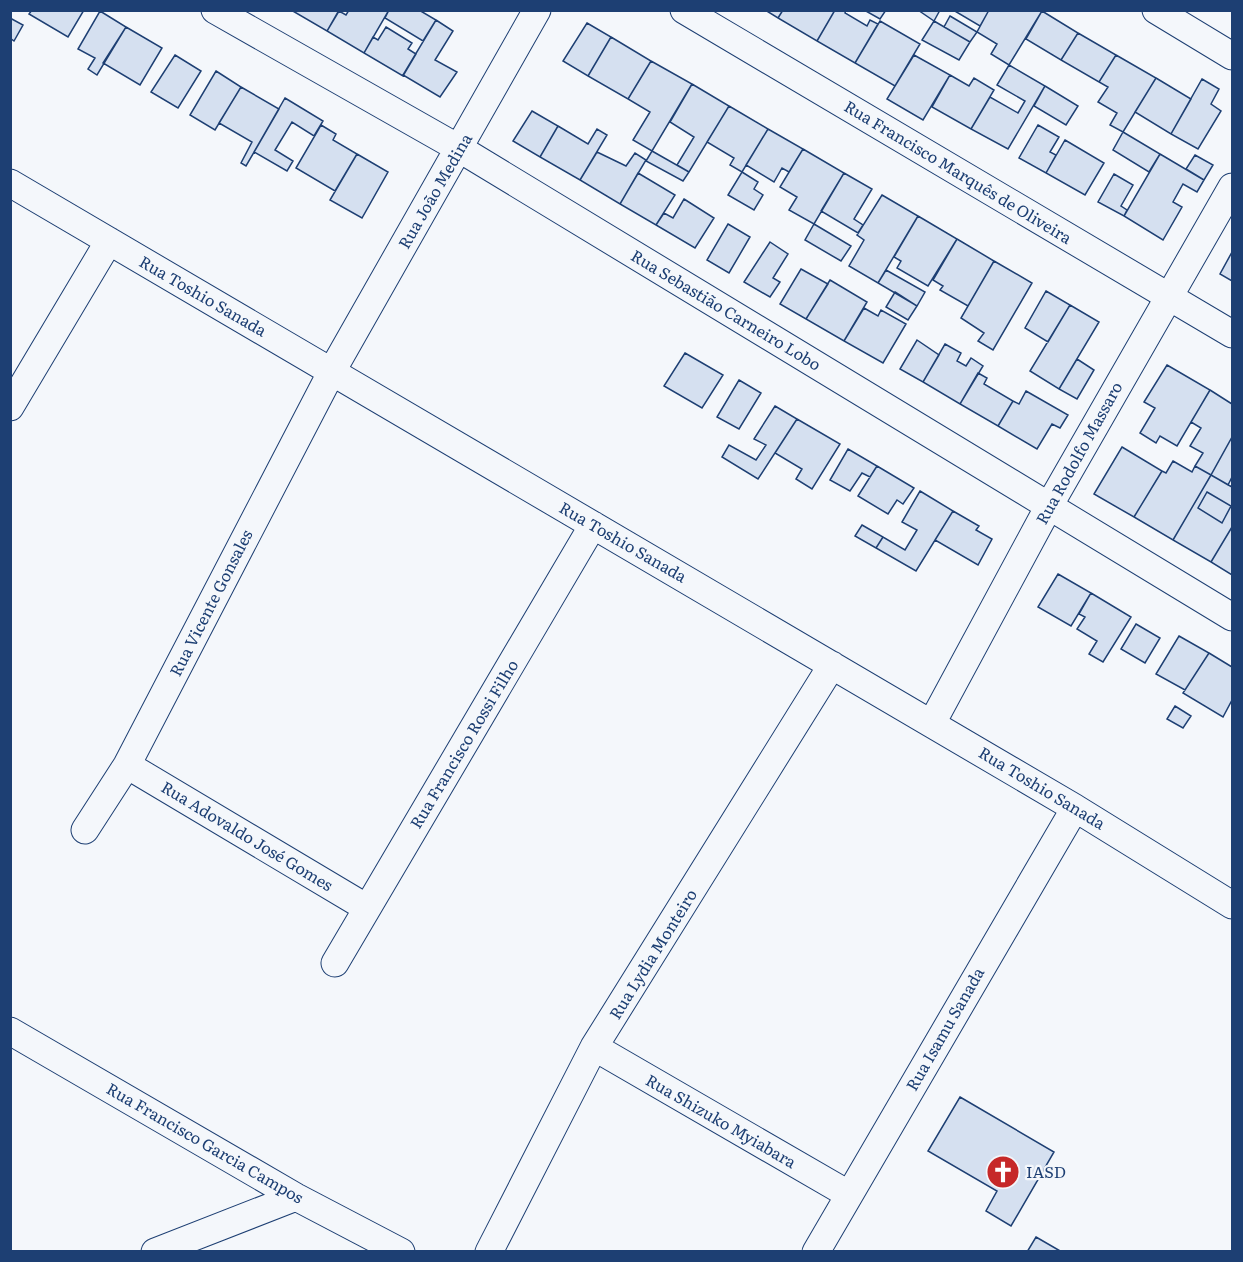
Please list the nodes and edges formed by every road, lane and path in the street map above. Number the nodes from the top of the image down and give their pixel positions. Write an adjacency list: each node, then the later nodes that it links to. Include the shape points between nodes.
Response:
1 (215, 10): 6 (street, Rua Sebastião Carneiro Lobo)
2 (537, 10): 6 (street, Rua João Medina)
3 (684, 10): 10 (street, Rua Francisco Marquês de Oliveira)
4 (1156, 10): 5 (street)
5 (1233, 56)
6 (460, 149): 12 (street, Rua João Medina); 14 (street, Rua Sebastião Carneiro Lobo)
7 (10, 183): 9 (street, Rua Toshio Sanada)
8 (1233, 187): 10 (street, Rua Rodolfo Massaro)
9 (109, 241): 12 (street, Rua Toshio Sanada); 13 (street)
10 (1168, 296): 11 (street, Rua Francisco Marquês de Oliveira); 14 (street, Rua Rodolfo Massaro)
11 (1233, 334)
12 (332, 371): 15 (street, Rua Toshio Sanada); 19 (street, Rua Vicente Gonsales)
13 (10, 407)
14 (1049, 506): 16 (street, Rua Sebastião Carneiro Lobo); 18 (street, Rua Rodolfo Massaro)
15 (593, 525): 17 (street, Rua Toshio Sanada); 23 (street, Rua Francisco Rossi Filho)
16 (1233, 617)
17 (832, 665): 18 (street, Rua Toshio Sanada); 26 (street, Rua Lydia Monteiro)
18 (932, 723): 20 (street, Rua Toshio Sanada)
19 (127, 765): 21 (street, Rua Vicente Gonsales); 23 (street, Rua Adovaldo José Gomes)
20 (1076, 807): 22 (street, Rua Toshio Sanada); 27 (street, Rua Isamu Sanada)
21 (85, 830)
22 (1233, 905)
23 (367, 908): 24 (street, Rua Francisco Rossi Filho)
24 (335, 963)
25 (10, 1031): 28 (street, Rua Francisco Garcia Campos)
26 (594, 1047): 27 (street, Rua Shizuko Myiabara); 31 (street, Rua Lydia Monteiro)
27 (848, 1194): 32 (street, Rua Isamu Sanada)
28 (296, 1197): 29 (street); 30 (street, Rua Francisco Garcia Campos)
29 (155, 1251)
30 (401, 1251)
31 (489, 1251)
32 (816, 1251)

